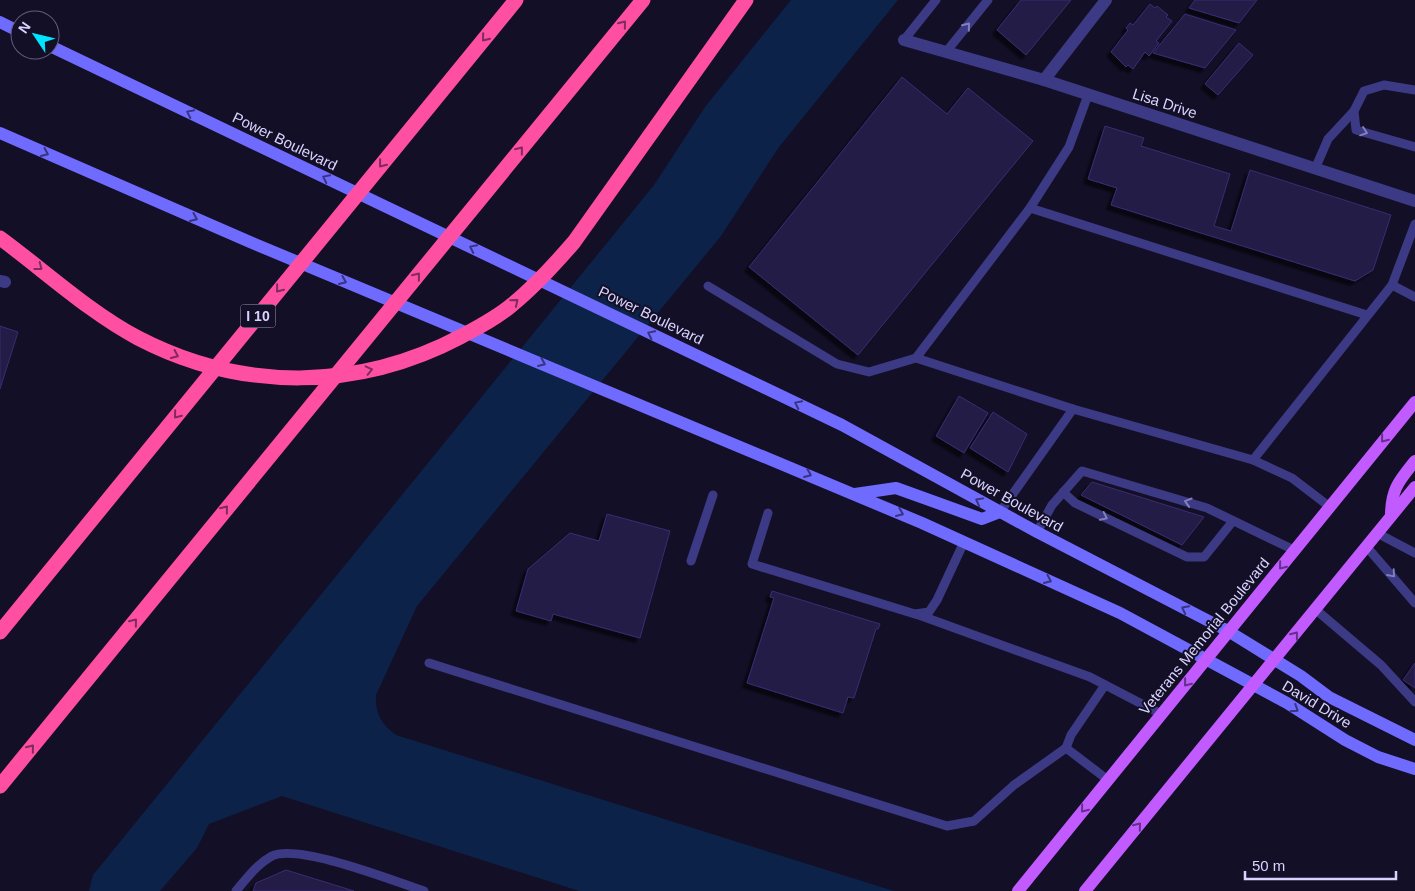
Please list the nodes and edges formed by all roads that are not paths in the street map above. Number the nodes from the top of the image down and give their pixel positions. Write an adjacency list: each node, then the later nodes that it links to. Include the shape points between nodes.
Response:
1 (516, 0): 49 (highway, I 10, one-way to 49)
2 (643, 0): 62 (highway, one-way to 2)
3 (746, 0): 20 (highway, one-way to 3, via 137,337 190,362 244,374 303,379 347,375 392,364 438,349 477,328 512,305 552,267 574,242)
4 (936, 0): 7 (lane)
5 (988, 0): 9 (lane, one-way to 5)
6 (1106, 0): 10 (street)
7 (904, 40): 9 (street, Lisa Drive)
8 (60, 51): 35 (main road, Power Boulevard, one-way to 8, via 842,425)
9 (946, 52): 10 (street, Lisa Drive)
10 (1044, 80): 12 (street, Lisa Drive)
11 (1415, 90): 13 (lane, via 1384,85 1364,91)
12 (1088, 95): 16 (street, Lisa Drive); 18 (lane, via 1069,147)
13 (1354, 111): 15 (lane, one-way to 15, via 1356,130); 16 (lane, via 1328,139)
14 (0, 134): 32 (main road, one-way to 32, via 259,246)
15 (1415, 147)
16 (1315, 169): 17 (street, Lisa Drive)
17 (1415, 201)
18 (1030, 208): 24 (lane); 25 (lane)
19 (1415, 224): 21 (lane)
20 (0, 238)
21 (1392, 285): 23 (lane); 24 (lane)
22 (708, 286): 25 (lane, via 837,364 869,372)
23 (1415, 297)
24 (1366, 314): 28 (lane)
25 (916, 358): 27 (lane)
26 (1415, 402): 34 (main road, Veterans Memorial Boulevard, one-way to 34)
27 (1072, 409): 28 (lane); 35 (lane)
28 (1253, 460): 34 (lane, via 1292,478)
29 (1415, 461): 37 (main road, via 1395,487)
30 (1415, 487): 37 (main road)
31 (1063, 492): 38 (lane, one-way to 31, via 1207,508 1082,470); 38 (lane, one-way to 38, via 1075,503 1187,557 1204,557); 39 (lane)
32 (855, 494): 35 (main road, via 896,488 982,519); 41 (main road, one-way to 41)
33 (713, 495): 45 (lane)
34 (1330, 507): 43 (main road, Veterans Memorial Boulevard)
35 (1000, 512): 39 (main road, Power Boulevard)
36 (768, 513): 48 (lane, via 752,564)
37 (1391, 516): 40 (main road)
38 (1233, 520): 43 (lane)
39 (1037, 532): 50 (main road, Power Boulevard, one-way to 39)
40 (1377, 533): 42 (main road); 44 (lane)
41 (964, 542): 48 (lane, via 929,612); 51 (main road, one-way to 51, via 1120,613)
42 (1366, 546): 46 (lane, one-way to 46); 47 (main road)
43 (1294, 550): 50 (main road, Veterans Memorial Boulevard, one-way to 50)
44 (1415, 553)
45 (691, 561)
46 (1415, 603)
47 (1315, 608): 52 (main road, one-way to 47); 56 (lane)
48 (915, 614): 54 (lane, via 1090,677)
49 (0, 632)
50 (1228, 632): 51 (main road, Veterans Memorial Boulevard); 52 (main road, David Drive)
51 (1206, 659): 55 (main road, David Drive); 57 (main road, Veterans Memorial Boulevard, one-way to 57)
52 (1274, 659): 55 (main road); 58 (main road, David Drive, via 1329,697)
53 (429, 663): 59 (lane, via 947,826 974,821 1014,785)
54 (1105, 686): 57 (lane); 59 (lane, via 1071,735)
55 (1252, 686): 60 (main road, David Drive, one-way to 60, via 1378,757); 66 (main road, one-way to 55)
56 (1415, 702)
57 (1161, 714): 61 (main road, Veterans Memorial Boulevard)
58 (1415, 740)
59 (1066, 748): 61 (lane)
60 (1415, 769)
61 (1108, 780): 65 (main road, Veterans Memorial Boulevard, one-way to 65)
62 (0, 786)
63 (236, 891): 64 (lane, via 252,871 272,856 293,852)
64 (424, 891)
65 (1018, 891)
66 (1085, 891)

